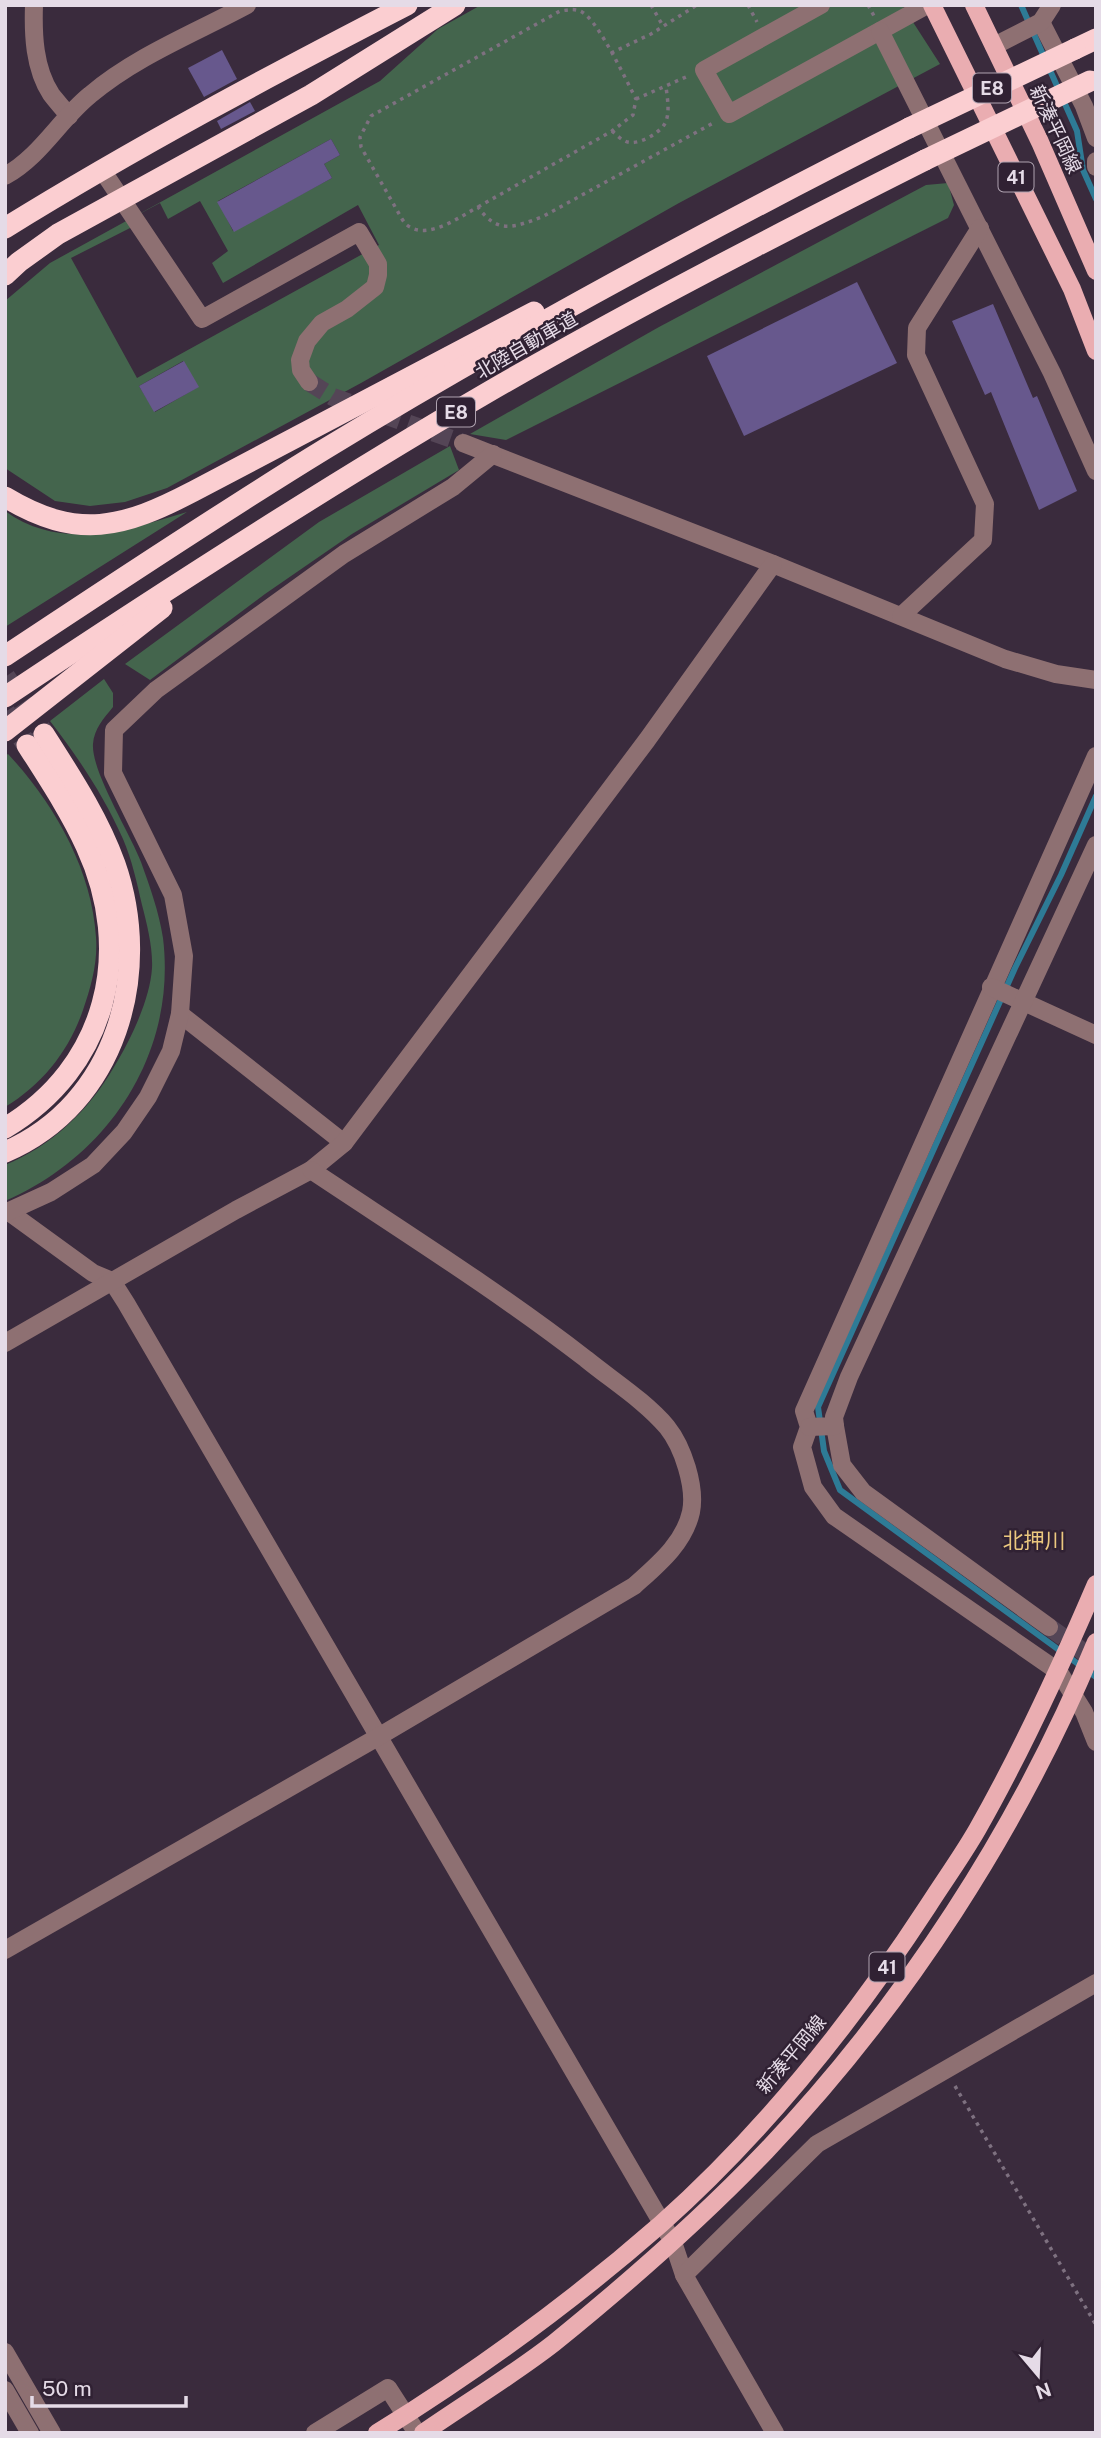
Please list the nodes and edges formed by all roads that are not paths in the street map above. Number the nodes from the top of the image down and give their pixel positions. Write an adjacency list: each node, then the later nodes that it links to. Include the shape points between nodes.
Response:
1 (34, 5): 14 (street, via 39,66 50,93)
2 (247, 5): 14 (street, via 120,71)
3 (407, 5): 18 (highway)
4 (455, 5): 20 (highway, via 311,95)
5 (821, 5): 10 (street, via 704,69 729,114)
6 (930, 5): 10 (street); 28 (main road, 41, via 1072,289)
7 (974, 5): 12 (main road, 新湊平岡線 / 41)
8 (1052, 5): 9 (street)
9 (1041, 22): 12 (street); 15 (street)
10 (877, 24): 23 (street)
11 (1096, 39): 21 (highway, 北陸自動車道 / E8, bridge)
12 (994, 46): 26 (main road, 新湊平岡線 / 41)
13 (1093, 80): 34 (highway, 北陸自動車道 / E8, bridge, via 776,235 619,319)
14 (69, 116): 19 (street, via 35,155)
15 (1096, 138)
16 (1096, 161): 17 (street)
17 (1096, 167)
18 (102, 170): 20 (street); 22 (highway)
19 (5, 176)
20 (121, 198): 24 (highway); 29 (street, via 202,319 359,232 378,264 375,288 321,323 307,341 300,369)
21 (768, 199): 33 (highway, via 710,221 137,518 80,525 52,520); 37 (highway, 北陸自動車道 / E8, via 326,448)
22 (5, 228)
23 (980, 228): 32 (street); 36 (street, via 916,328 916,355 985,504 984,540)
24 (58, 234): 25 (highway); 27 (highway)
25 (5, 261)
26 (1096, 271)
27 (5, 275)
28 (1096, 351)
29 (309, 382)
30 (463, 443): 31 (street)
31 (493, 454): 35 (street); 45 (street, via 453,487 344,554 167,682 114,730 113,773 173,895 184,956)
32 (1096, 471)
33 (5, 497)
34 (266, 528): 39 (highway, 北陸自動車道 / E8); 40 (highway)
35 (773, 564): 36 (street); 48 (street, via 647,740)
36 (901, 616): 38 (street, via 1005,659)
37 (5, 656)
38 (1096, 680)
39 (5, 697)
40 (5, 731)
41 (1096, 755): 43 (street)
42 (1096, 845): 44 (street)
43 (991, 987): 44 (street); 55 (street, via 804,1411)
44 (1025, 1002): 46 (street); 54 (street, via 849,1377)
45 (180, 1014): 48 (street); 51 (street, via 171,1051 124,1132 93,1165)
46 (1096, 1035)
47 (5, 1128): 49 (highway, via 44,1100 83,1053 105,999 109,970 110,939 98,877 35,739 90,810 115,865 130,923 129,985 111,1045 80,1095 60,1117)
48 (344, 1143): 50 (street)
49 (5, 1152)
50 (311, 1170): 52 (street); 61 (street, via 527,1314 647,1408 668,1429 690,1478 691,1511 681,1538 634,1586)
51 (7, 1213): 52 (street)
52 (112, 1282): 53 (street); 61 (street)
53 (5, 1343)
54 (835, 1426): 55 (street); 57 (street, via 842,1465 863,1492)
55 (809, 1427): 59 (street, via 802,1447 813,1487 834,1516)
56 (1096, 1584): 59 (main road, 新湊平岡線 / 41)
57 (1049, 1627)
58 (1096, 1642): 60 (main road, 41)
59 (1059, 1672): 60 (street); 65 (main road, 新湊平岡線 / 41, via 977,1831 895,1957 808,2070)
60 (1074, 1694): 62 (street); 66 (main road, 41, via 975,1878 921,1960 848,2056 767,2150)
61 (378, 1737): 63 (street); 65 (street)
62 (1096, 1742)
63 (5, 1950)
64 (1096, 1983): 67 (street, via 817,2144)
65 (662, 2223): 66 (street); 70 (main road, 新湊平岡線 / 41, via 537,2325)
66 (673, 2242): 67 (street); 76 (main road, 41, via 552,2344)
67 (684, 2275): 77 (street)
68 (5, 2352): 72 (street)
69 (5, 2390): 71 (street)
70 (405, 2415): 73 (street, via 387,2388); 74 (main road, 新湊平岡線 / 41); 75 (street)
71 (30, 2433)
72 (52, 2433)
73 (315, 2433)
74 (377, 2433)
75 (417, 2433)
76 (423, 2433)
77 (775, 2433)

